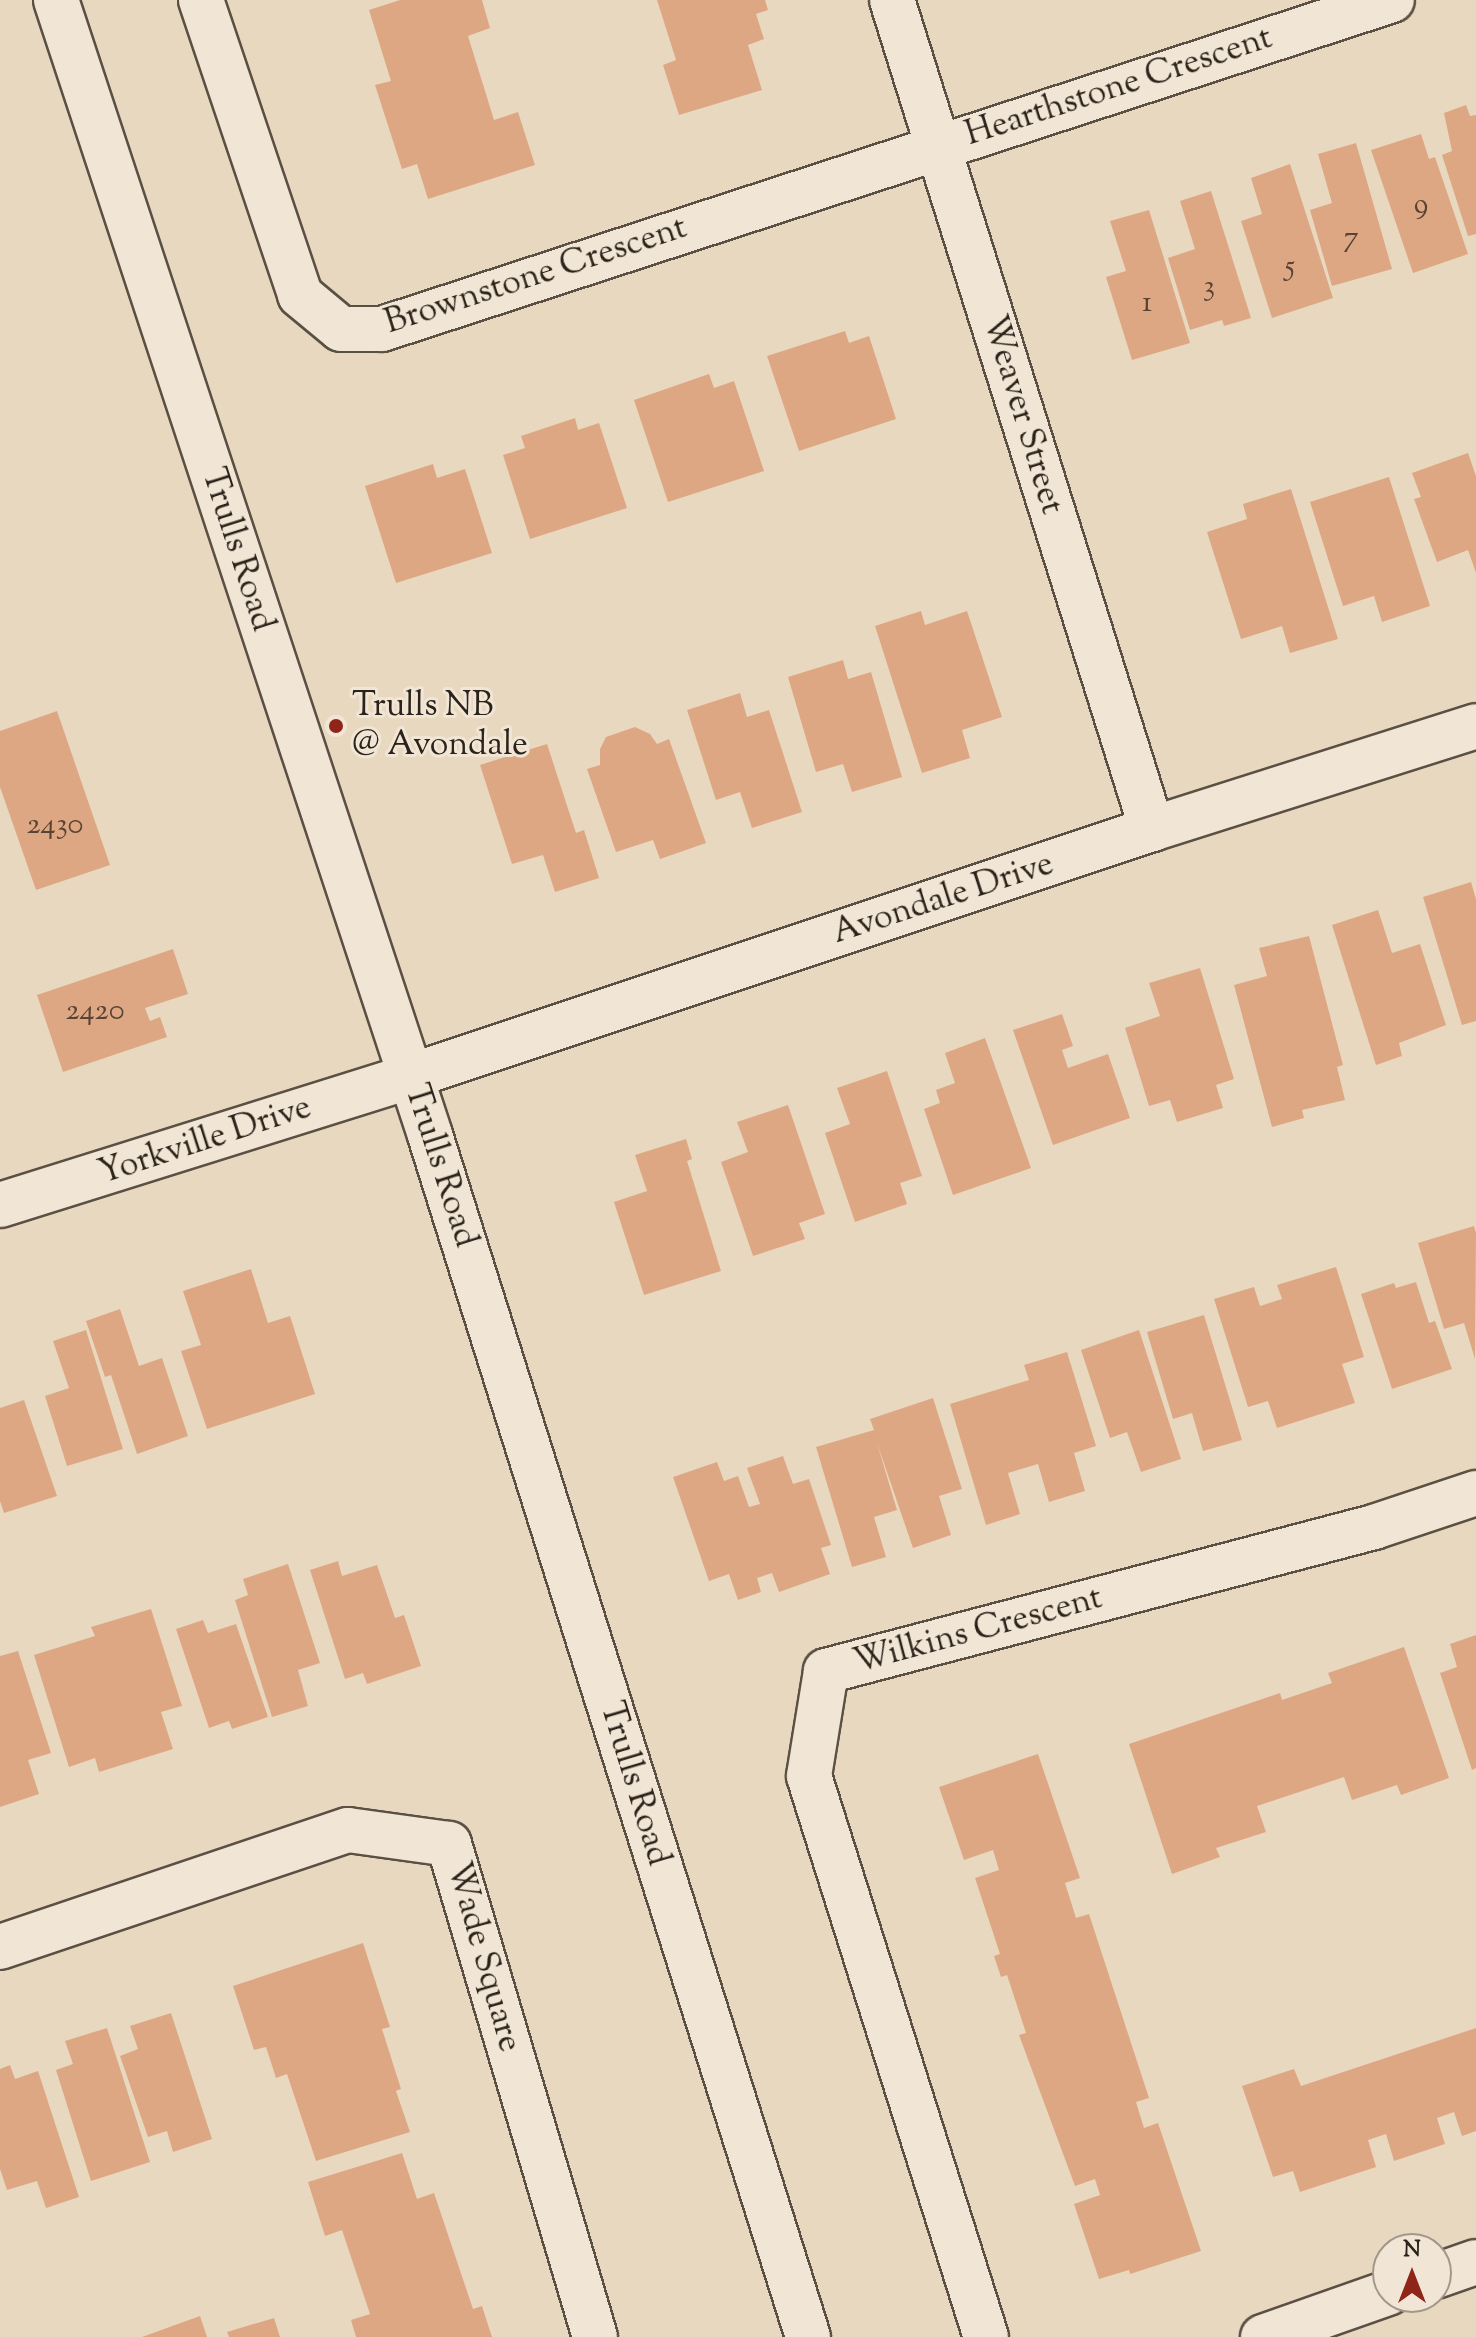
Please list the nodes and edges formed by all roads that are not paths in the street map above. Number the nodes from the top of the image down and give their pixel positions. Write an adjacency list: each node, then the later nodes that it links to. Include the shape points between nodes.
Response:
1 (56, 0): 8 (street, Trulls Road)
2 (201, 0): 5 (street, Brownstone Crescent, via 300,295 341,329 382,329)
3 (892, 0): 5 (street, Weaver Street)
4 (1392, 0): 5 (street, Hearthstone Crescent)
5 (938, 145): 7 (street, Weaver Street)
6 (1476, 726): 7 (street, Avondale Drive)
7 (1152, 829): 8 (street, Avondale Drive)
8 (411, 1076): 9 (street, Yorkville Drive); 16 (street, Trulls Road)
9 (0, 1205)
10 (1476, 1493): 17 (street, Wilkins Crescent, via 1374,1527 826,1671 809,1776)
11 (0, 1947): 15 (street, Wade Square, via 348,1830 449,1844)
12 (1476, 2262): 13 (street)
13 (1452, 2270)
14 (1372, 2299): 18 (street)
15 (595, 2337)
16 (808, 2337)
17 (986, 2337)
18 (1263, 2337)

